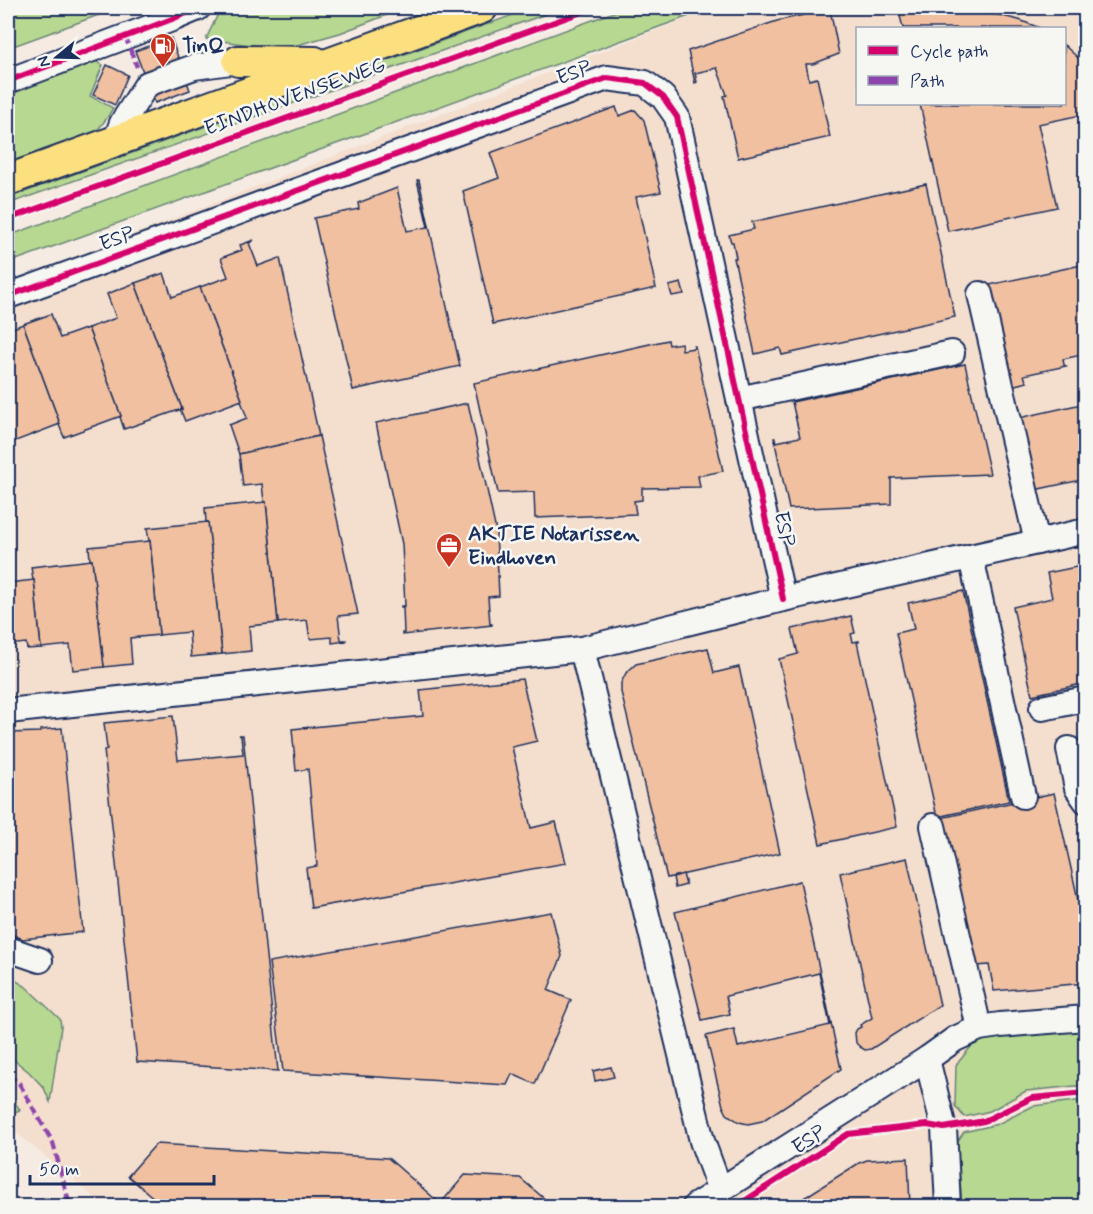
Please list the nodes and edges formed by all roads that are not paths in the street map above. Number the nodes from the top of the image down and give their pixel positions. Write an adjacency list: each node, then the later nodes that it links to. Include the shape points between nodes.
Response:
1 (198, 8): 5 (street)
2 (482, 8): 4 (main road, EINDHOVENSEWEG)
3 (238, 61): 4 (main road); 6 (street, via 194,67 147,84 122,123)
4 (336, 62): 6 (main road, EINDHOVENSEWEG)
5 (8, 81)
6 (115, 142): 7 (main road, EINDHOVENSEWEG)
7 (8, 180)
8 (980, 294): 13 (street)
9 (8, 296): 11 (street, ESP, via 607,78 645,83 663,97 677,117)
10 (952, 352): 11 (street)
11 (739, 399): 15 (street, ESP)
12 (1086, 531): 13 (street)
13 (1037, 542): 14 (street)
14 (971, 557): 15 (street); 21 (street)
15 (783, 599): 16 (street)
16 (582, 649): 19 (street); 29 (street, via 702,1141)
17 (1086, 699): 18 (street)
18 (1042, 708)
19 (8, 711)
20 (1069, 749): 22 (street, via 1077,788)
21 (1023, 796)
22 (1086, 801)
23 (933, 826): 27 (street)
24 (8, 948): 25 (street)
25 (40, 960)
26 (1086, 1018): 27 (street, ESP)
27 (979, 1028): 28 (street, ESP)
28 (927, 1059): 29 (street, ESP); 31 (street, via 944,1128)
29 (720, 1190): 30 (street, ESP)
30 (695, 1206)
31 (948, 1206)

